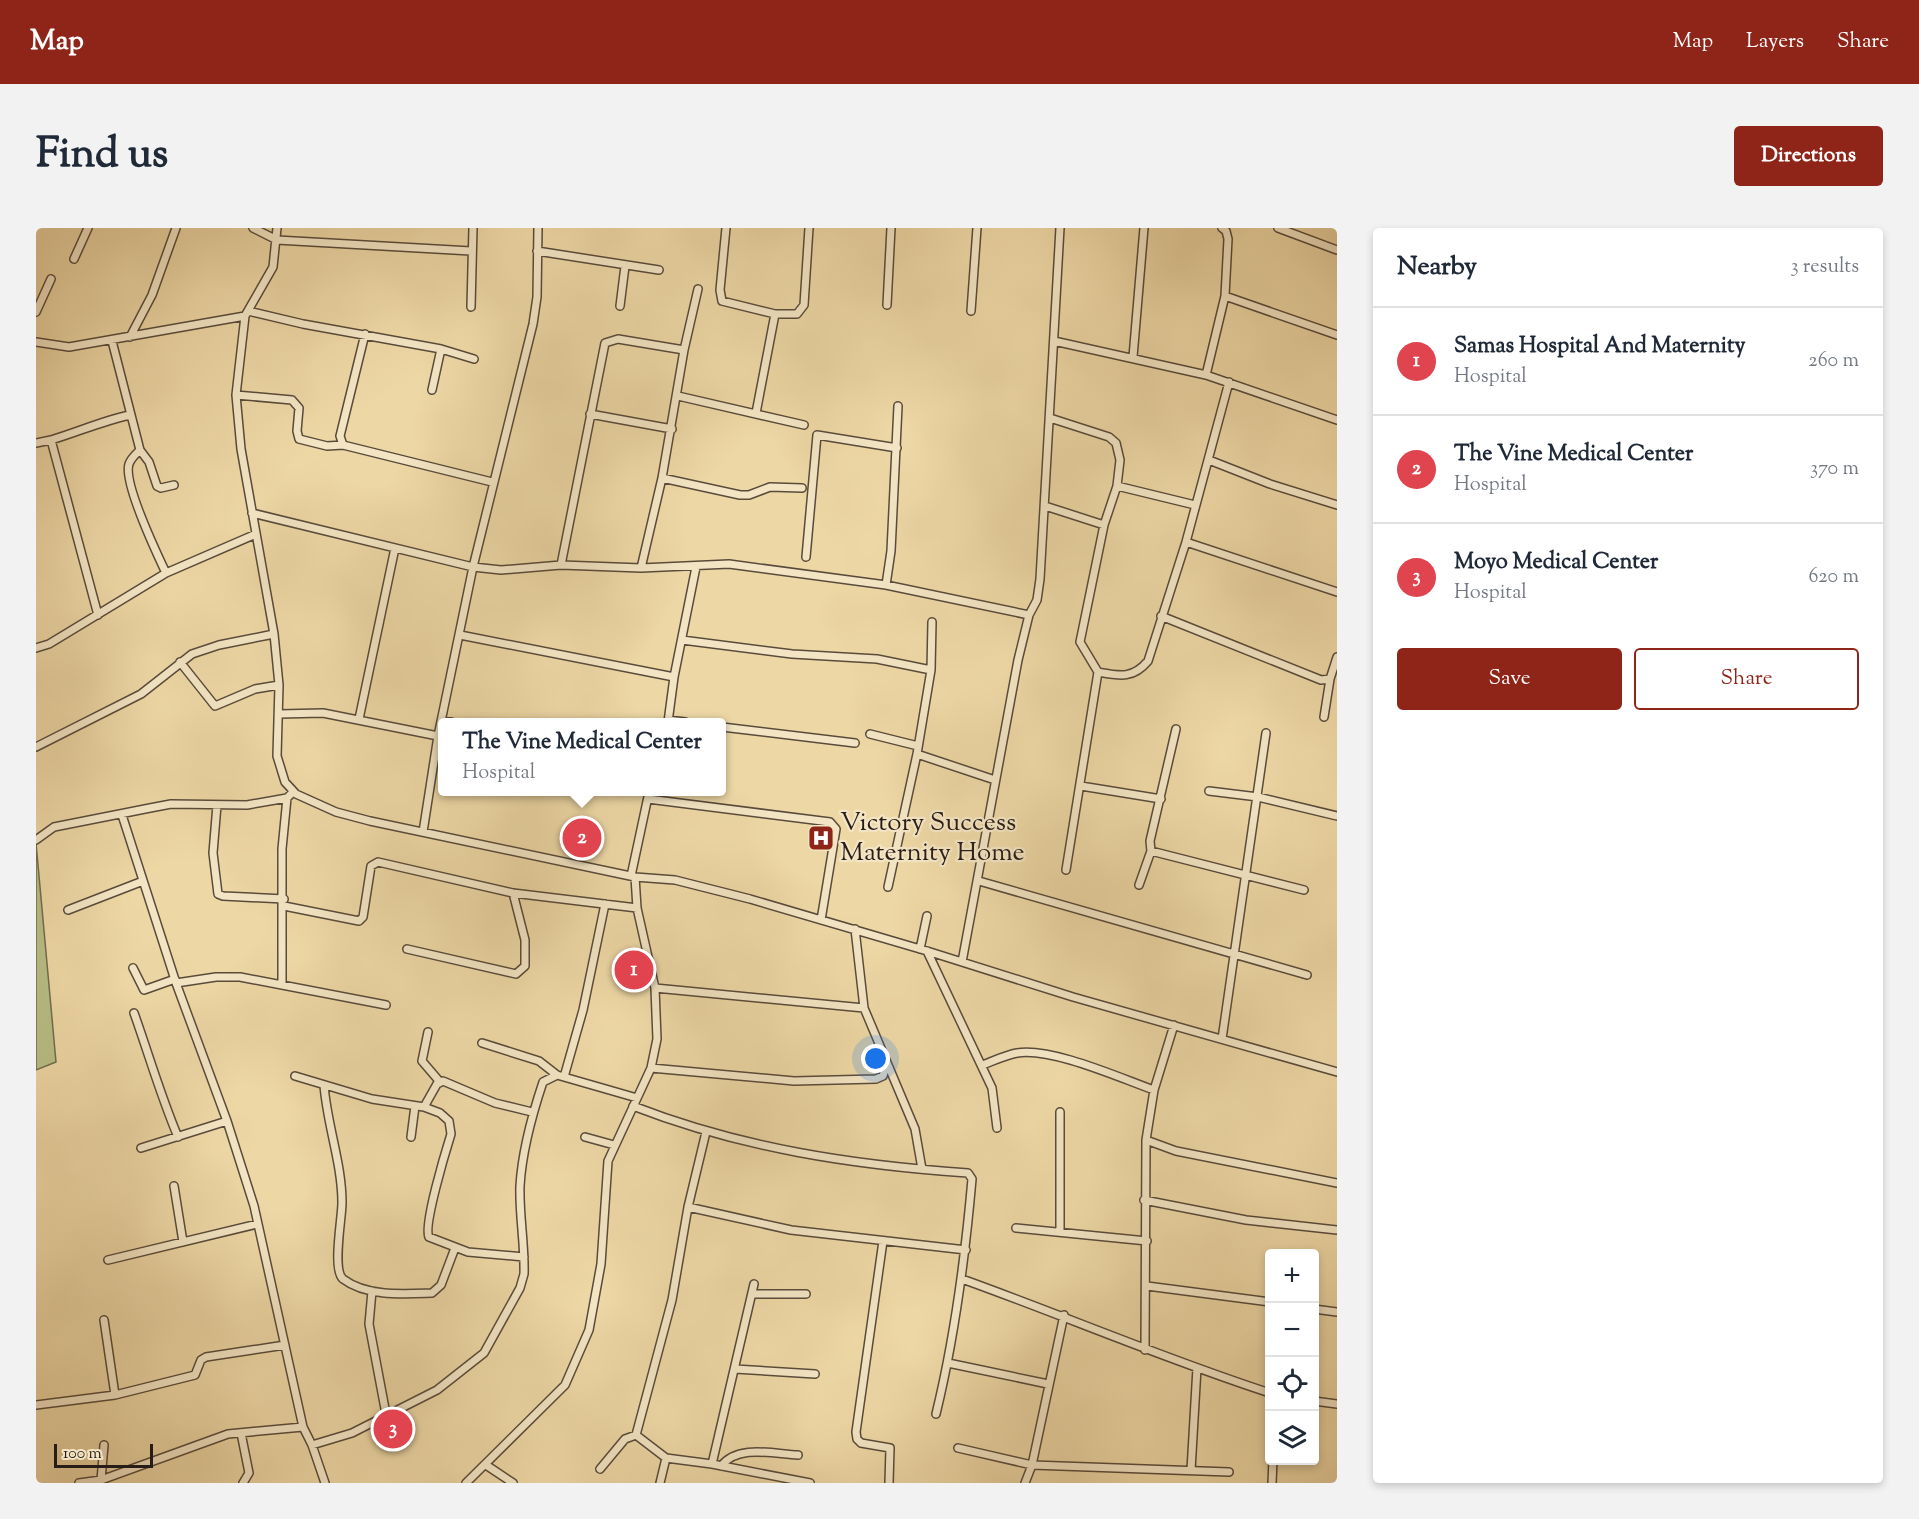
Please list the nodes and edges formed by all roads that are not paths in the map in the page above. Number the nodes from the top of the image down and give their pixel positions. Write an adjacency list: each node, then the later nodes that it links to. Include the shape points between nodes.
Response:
1 (88, 228): 19 (street)
2 (176, 228): 34 (street, via 152,295)
3 (253, 228): 15 (street)
4 (278, 228): 15 (street)
5 (473, 228): 18 (street)
6 (538, 228): 16 (street)
7 (726, 228): 31 (street, via 721,298 727,304)
8 (809, 228): 31 (street, via 804,305 797,314)
9 (891, 228): 25 (street)
10 (977, 228): 28 (street)
11 (1060, 228): 36 (street)
12 (1144, 228): 40 (street)
13 (1222, 228): 24 (street, via 1228,239)
14 (1278, 228): 17 (street)
15 (277, 240): 18 (street); 30 (street, via 273,267)
16 (537, 250): 20 (street); 62 (street, via 533,324)
17 (1337, 250)
18 (471, 251): 27 (street)
19 (74, 259)
20 (625, 266): 21 (street); 26 (street)
21 (659, 270)
22 (51, 279): 29 (street)
23 (698, 289): 39 (street)
24 (1225, 296): 33 (street); 42 (street)
25 (887, 305)
26 (620, 306)
27 (471, 307)
28 (971, 311)
29 (36, 312)
30 (247, 313): 32 (street); 34 (street); 45 (street)
31 (775, 314): 48 (street)
32 (364, 334): 38 (street); 57 (street, via 340,436)
33 (1337, 335)
34 (130, 338): 35 (street)
35 (112, 341): 37 (street, via 69,347); 50 (street)
36 (1054, 341): 40 (street); 51 (street)
37 (36, 342)
38 (441, 349): 41 (street); 44 (street)
39 (684, 350): 46 (street); 49 (street, via 608,340)
40 (1133, 357): 42 (street)
41 (474, 358)
42 (1206, 375): 43 (street)
43 (1229, 382): 52 (street); 60 (street)
44 (432, 390)
45 (236, 394): 57 (street, via 292,399 299,408 299,439); 69 (street)
46 (678, 396): 48 (street); 54 (street)
47 (898, 406): 58 (street)
48 (756, 413): 53 (street)
49 (590, 414): 54 (street); 75 (street)
50 (130, 415): 55 (street, via 94,423); 59 (street)
51 (1050, 418): 64 (street, via 1109,437 1116,443 1120,460); 68 (street)
52 (1337, 420)
53 (804, 425)
54 (672, 429): 61 (street)
55 (51, 440): 56 (street); 82 (street)
56 (36, 443)
57 (343, 446): 62 (street)
58 (897, 448): 74 (street, via 817,435); 80 (street)
59 (140, 450): 63 (street, via 149,462 157,486); 79 (street, via 130,461 128,473 140,514)
60 (1209, 460): 66 (street); 67 (street)
61 (662, 478): 65 (street, via 740,495 770,487); 78 (street)
62 (492, 482): 76 (street)
63 (174, 485)
64 (1117, 486): 66 (street); 70 (street)
65 (802, 488)
66 (1196, 505): 72 (street)
67 (1337, 505)
68 (1045, 506): 70 (street); 83 (street, via 1037,600)
69 (252, 513): 71 (street); 73 (street)
70 (1104, 525): 93 (street, via 1080,642)
71 (256, 534): 79 (street); 86 (street)
72 (1186, 542): 81 (street); 84 (street)
73 (395, 548): 76 (street); 101 (street)
74 (806, 557)
75 (561, 566): 76 (street, via 501,570); 78 (street)
76 (473, 567): 87 (street)
77 (696, 567): 78 (street); 80 (street, via 762,567); 88 (street)
78 (641, 568)
79 (166, 573): 82 (street)
80 (886, 585): 83 (street)
81 (1337, 592)
82 (98, 615): 89 (street, via 50,644)
83 (1029, 615): 110 (street)
84 (1161, 615): 93 (street, via 1149,661 1138,672 1120,676); 95 (street, via 1321,680)
85 (932, 622): 92 (street)
86 (274, 634): 91 (street, via 219,645); 96 (street)
87 (460, 635): 94 (street); 99 (street)
88 (682, 640): 92 (street, via 792,654 878,659); 94 (street)
89 (36, 648)
90 (1337, 657): 95 (street)
91 (180, 662): 96 (street, via 215,706 255,688); 108 (street, via 141,694)
92 (930, 670): 109 (street)
93 (1098, 672): 111 (street)
94 (674, 677): 100 (street)
95 (1330, 679): 98 (street)
96 (279, 685): 97 (street)
97 (279, 714): 101 (street, via 323,713); 113 (street, via 277,756 285,782)
98 (1324, 717)
99 (442, 718)
100 (669, 718)
101 (359, 719): 106 (street)
102 (726, 727): 107 (street)
103 (1176, 729): 118 (street)
104 (1266, 733): 116 (street)
105 (870, 734): 109 (street)
106 (438, 736): 122 (street)
107 (855, 743)
108 (36, 747)
109 (918, 750): 110 (street); 131 (street)
110 (995, 780): 129 (street)
111 (1081, 786): 118 (street); 125 (street)
112 (1209, 791): 116 (street)
113 (293, 792): 117 (street); 122 (street, via 336,812)
114 (649, 796): 127 (street)
115 (656, 796): 139 (street, via 830,822 836,829)
116 (1258, 797): 121 (street); 126 (street)
117 (287, 798): 119 (street); 134 (street, via 283,830)
118 (1161, 799): 124 (street)
119 (217, 805): 120 (street, via 171,804); 134 (street, via 213,853 218,894)
120 (122, 815): 123 (street, via 54,827); 128 (street)
121 (1337, 816)
122 (423, 832): 127 (street)
123 (36, 840)
124 (1151, 851): 126 (street); 130 (street)
125 (1066, 870)
126 (1246, 874): 132 (street); 143 (street)
127 (633, 877): 136 (street); 139 (street, via 675,880)
128 (143, 880): 137 (street); 147 (street)
129 (979, 881): 143 (street); 144 (street)
130 (1139, 885)
131 (888, 887)
132 (1304, 890)
133 (513, 893): 134 (street, via 378,862 371,866 361,921 322,916); 135 (street); 141 (street, via 526,954 525,966 516,974)
134 (284, 902): 148 (street)
135 (605, 903): 136 (street); 162 (street, via 583,1010)
136 (637, 908): 149 (street)
137 (68, 910)
138 (927, 916): 142 (street)
139 (820, 920): 140 (street)
140 (855, 929): 142 (street); 151 (street)
141 (407, 949)
142 (923, 950): 144 (street); 158 (street)
143 (1235, 956): 146 (street); 155 (street)
144 (963, 962): 153 (street, via 1073,998)
145 (133, 968): 147 (street, via 144,990)
146 (1307, 975)
147 (176, 981): 148 (street, via 223,977); 172 (street)
148 (282, 984): 150 (street)
149 (655, 988): 151 (street); 159 (street, via 658,1030)
150 (386, 1005)
151 (864, 1008): 157 (street)
152 (134, 1013): 175 (street)
153 (1174, 1024): 155 (street); 165 (street)
154 (428, 1032): 163 (street, via 422,1061)
155 (1222, 1040): 160 (street)
156 (482, 1043): 162 (street, via 539,1061)
157 (887, 1063): 159 (street, via 883,1076 876,1079 822,1082); 181 (street, via 915,1129)
158 (982, 1065): 165 (street, via 1017,1053 1037,1053); 173 (street, via 992,1088)
159 (651, 1068): 166 (street)
160 (1337, 1072)
161 (295, 1076): 164 (street)
162 (560, 1076): 166 (street); 171 (street, via 543,1082)
163 (440, 1082): 169 (street); 171 (street)
164 (324, 1085): 167 (street); 200 (street, via 327,1120 341,1181 338,1269 343,1279)
165 (1154, 1090): 178 (street)
166 (636, 1098): 168 (street)
167 (415, 1106): 169 (street); 176 (street)
168 (633, 1106): 174 (street); 179 (street)
169 (424, 1107): 193 (street, via 440,1113 451,1125 426,1233)
170 (1060, 1112): 189 (street)
171 (532, 1113): 195 (street, via 520,1185)
172 (227, 1121): 175 (street); 186 (street)
173 (997, 1128)
174 (706, 1132): 181 (street, via 790,1152); 185 (street)
175 (178, 1137): 180 (street)
176 (411, 1137)
177 (585, 1137): 179 (street)
178 (1146, 1140): 182 (street, via 1176,1151); 184 (street)
179 (614, 1145): 231 (street, via 606,1173 597,1290 585,1341 565,1385)
180 (141, 1148)
181 (922, 1169): 194 (street, via 970,1176)
182 (1337, 1183)
183 (174, 1186): 192 (street)
184 (1144, 1200): 188 (street, via 1246,1220); 191 (street)
185 (688, 1207): 190 (street, via 791,1230); 224 (street, via 672,1300)
186 (257, 1224): 192 (street); 208 (street)
187 (1016, 1228): 189 (street)
188 (1337, 1230)
189 (1060, 1232): 191 (street)
190 (883, 1241): 194 (street); 246 (street, via 856,1432 861,1443 890,1448)
191 (1147, 1241): 199 (street)
192 (183, 1242): 196 (street)
193 (455, 1248): 195 (street); 200 (street, via 441,1285 432,1293)
194 (966, 1250): 197 (street)
195 (524, 1257): 220 (street, via 520,1288 484,1353 437,1390)
196 (108, 1260)
197 (962, 1279): 206 (street); 210 (street)
198 (754, 1284): 201 (street)
199 (1147, 1286): 203 (street); 209 (street)
200 (372, 1291): 220 (street, via 370,1332)
201 (753, 1294): 202 (street); 212 (street)
202 (806, 1294)
203 (1265, 1301)
204 (1319, 1310): 205 (street)
205 (1337, 1312)
206 (1064, 1315): 209 (street); 214 (street)
207 (104, 1320): 216 (street)
208 (285, 1345): 216 (street, via 206,1357 195,1375); 222 (street)
209 (1145, 1350): 211 (street)
210 (948, 1363): 214 (street); 221 (street)
211 (1197, 1368): 215 (street); 236 (street)
212 (735, 1369): 213 (street); 230 (street)
213 (816, 1374)
214 (1048, 1384): 232 (street)
215 (1265, 1392)
216 (116, 1395): 219 (street)
217 (1319, 1402): 218 (street)
218 (1337, 1404)
219 (36, 1405)
220 (386, 1414): 225 (street, via 352,1433)
221 (936, 1414)
222 (303, 1427): 223 (street); 225 (street)
223 (241, 1433): 238 (street, via 211,1438); 240 (street, via 249,1473)
224 (636, 1435): 229 (street); 235 (street, via 625,1439)
225 (312, 1444): 241 (street)
226 (104, 1445): 238 (street)
227 (957, 1448): 232 (street)
228 (798, 1455): 234 (street, via 742,1453 733,1455)
229 (666, 1458): 230 (street); 244 (street)
230 (712, 1464): 234 (street)
231 (486, 1465): 242 (street); 243 (street)
232 (1032, 1465): 236 (street); 247 (street)
233 (1273, 1465): 248 (street)
234 (721, 1466): 245 (street)
235 (600, 1469)
236 (1191, 1470): 237 (street)
237 (1229, 1472)
238 (102, 1480): 239 (street)
239 (79, 1483)
240 (243, 1483)
241 (325, 1483)
242 (466, 1483)
243 (513, 1483)
244 (660, 1483)
245 (810, 1483)
246 (888, 1483)
247 (1025, 1483)
248 (1272, 1483)

